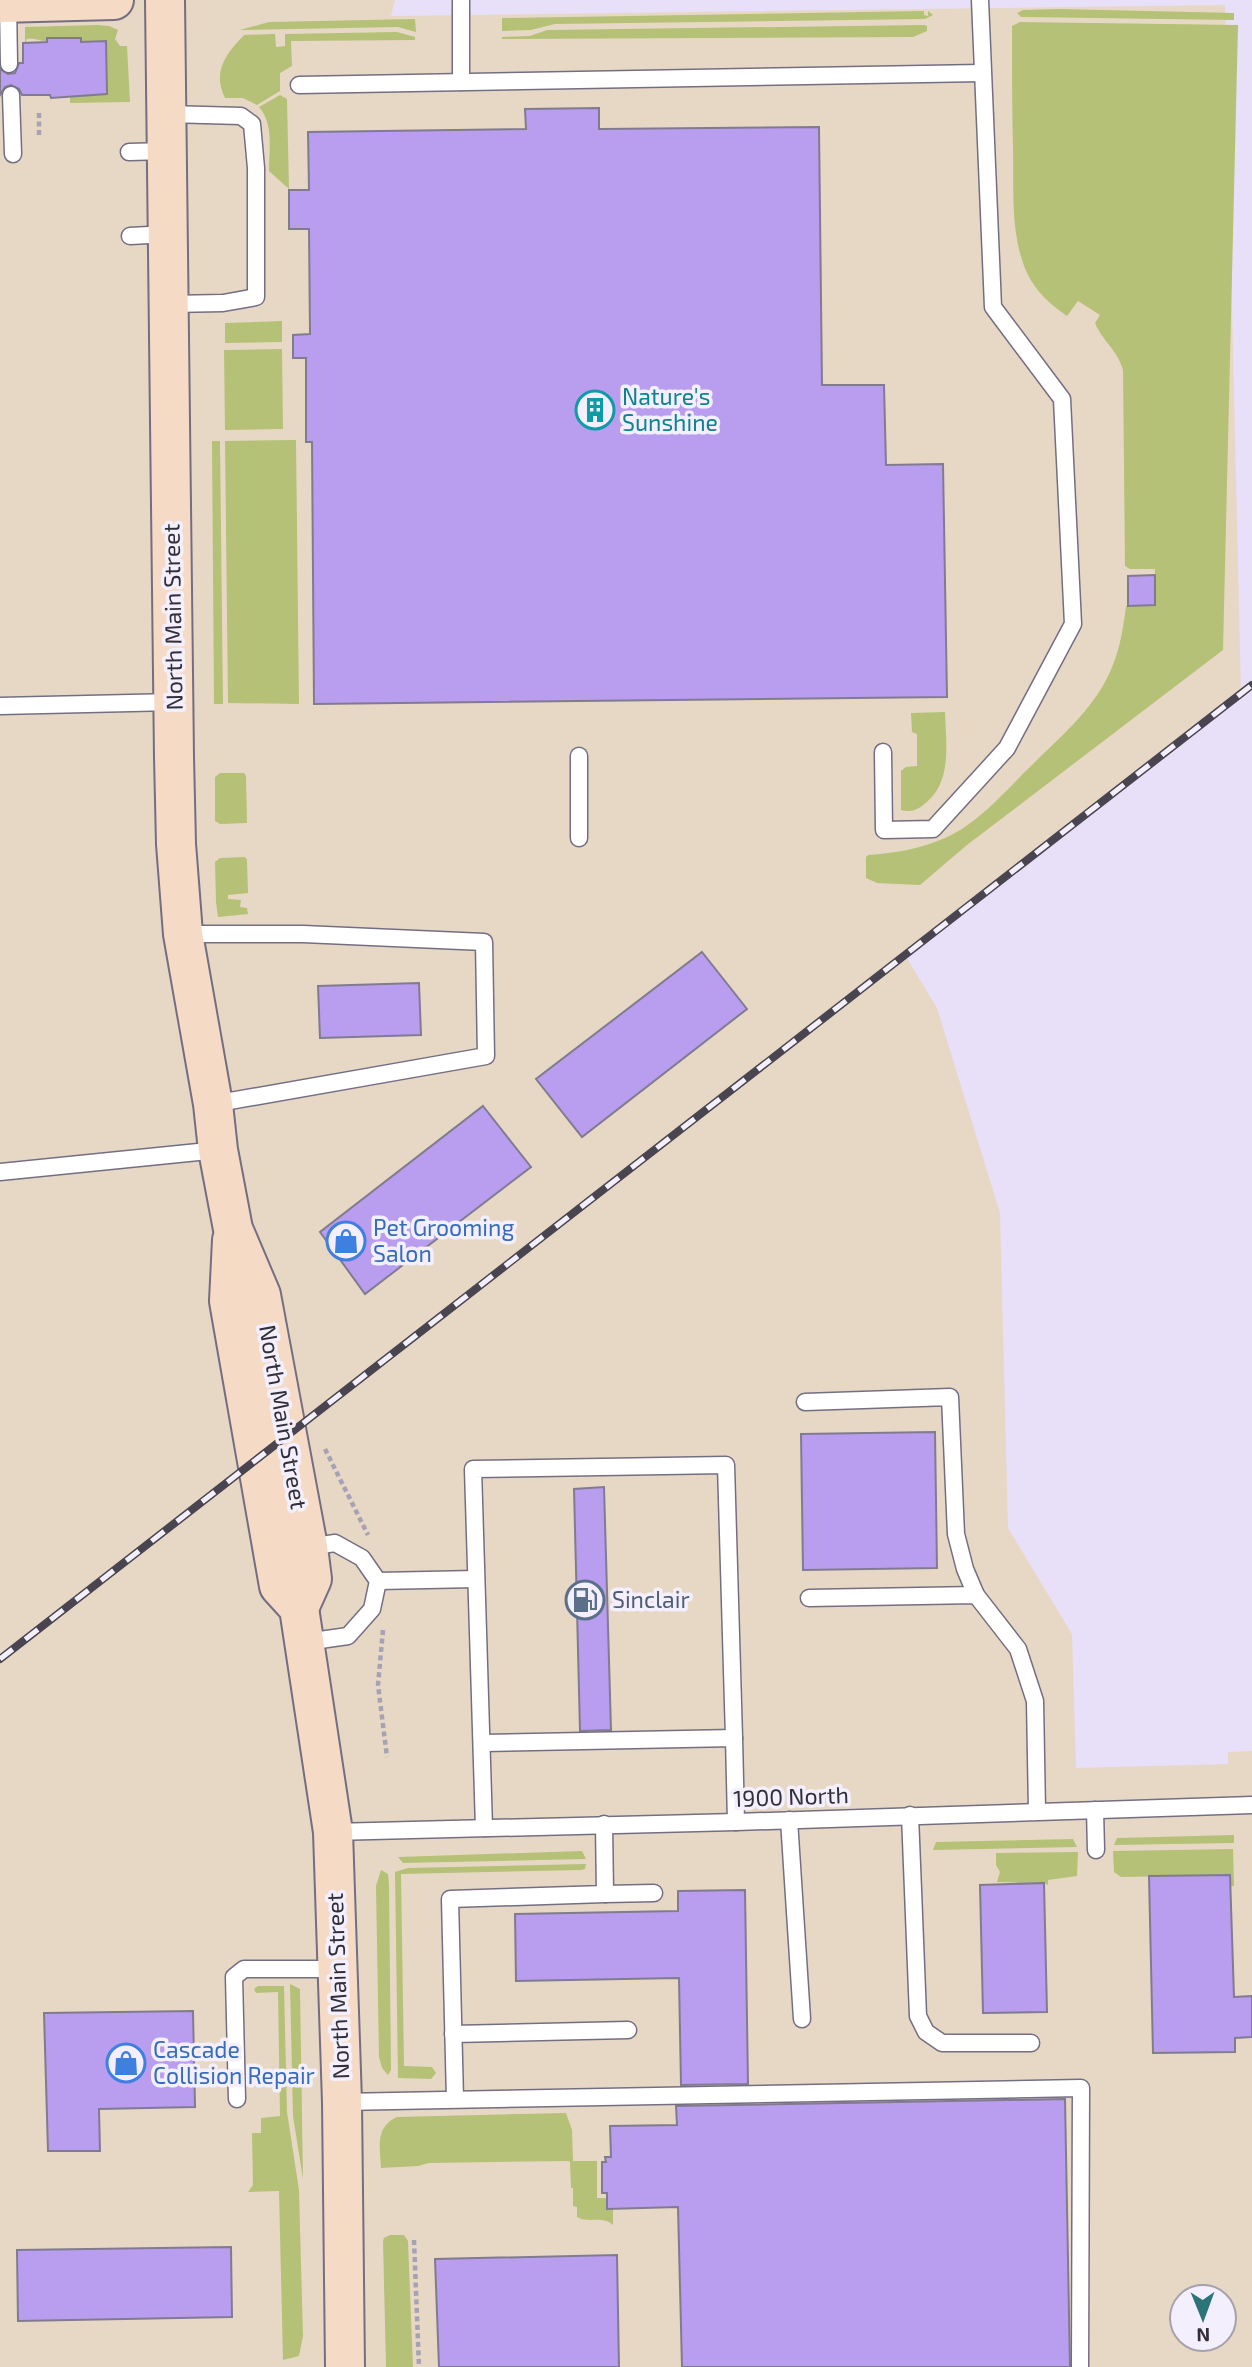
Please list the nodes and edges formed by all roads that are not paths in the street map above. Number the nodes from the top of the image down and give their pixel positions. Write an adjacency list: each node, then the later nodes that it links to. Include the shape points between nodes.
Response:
1 (114, 0): 5 (main road)
2 (165, 0): 11 (main road, North Main Street)
3 (461, 0): 8 (lane)
4 (980, 0): 7 (lane)
5 (4, 3): 6 (lane)
6 (9, 64)
7 (982, 73): 8 (lane); 19 (lane, via 993,307 1062,399 1073,624 1007,748 933,829 884,830)
8 (461, 82): 9 (lane)
9 (299, 85)
10 (11, 95): 13 (lane)
11 (167, 133): 12 (lane); 14 (main road, North Main Street); 16 (lane, via 241,116 252,124 256,168 256,297)
12 (129, 152)
13 (13, 154)
14 (168, 234): 15 (lane); 16 (main road, North Main Street)
15 (130, 236)
16 (170, 304): 17 (main road, North Main Street)
17 (174, 702): 18 (lane); 22 (main road, North Main Street, via 176,844)
18 (0, 706)
19 (883, 752)
20 (579, 756): 21 (lane)
21 (579, 838)
22 (183, 934): 23 (main road, North Main Street); 23 (lane, via 484,942 486,1056)
23 (213, 1104): 24 (main road, North Main Street)
24 (218, 1150): 25 (lane); 26 (main road, North Main Street)
25 (0, 1172)
26 (233, 1228): 28 (main road, North Main Street, via 261,1295); 33 (main road, North Main Street, via 229,1301 254,1445 279,1586)
27 (805, 1402): 31 (lane, via 950,1397 956,1534)
28 (308, 1547): 30 (lane, via 335,1544 362,1558); 33 (main road, North Main Street, via 312,1579)
29 (476, 1579): 30 (lane); 34 (lane, via 473,1469 726,1465); 35 (lane)
30 (378, 1581): 33 (lane, via 372,1609 348,1636)
31 (976, 1595): 32 (lane); 38 (lane, via 1018,1649 1035,1701)
32 (809, 1598)
33 (302, 1625): 44 (main road, North Main Street)
34 (734, 1738): 35 (lane); 41 (lane)
35 (483, 1743): 43 (lane)
36 (1252, 1805): 37 (lane, 1900 North)
37 (1095, 1810): 38 (lane, 1900 North); 45 (lane)
38 (1037, 1811): 39 (lane, 1900 North)
39 (910, 1815): 40 (lane, 1900 North); 52 (lane, via 918,2016 926,2032 942,2043)
40 (789, 1820): 41 (lane, 1900 North); 49 (lane)
41 (736, 1822): 42 (lane, 1900 North)
42 (604, 1824): 43 (lane, 1900 North); 47 (lane)
43 (484, 1828): 44 (lane, 1900 North)
44 (332, 1832): 48 (main road, North Main Street)
45 (1096, 1850)
46 (654, 1893): 47 (lane)
47 (605, 1895): 51 (lane, via 450,1899)
48 (337, 1969): 53 (lane, via 244,1969 234,1978); 55 (main road, North Main Street)
49 (802, 2019)
50 (628, 2031): 51 (lane)
51 (453, 2034): 54 (lane)
52 (1031, 2043)
53 (237, 2099)
54 (455, 2099): 55 (lane); 57 (lane, via 1081,2088)
55 (342, 2102): 56 (main road, North Main Street)
56 (345, 2367)
57 (1080, 2367)

